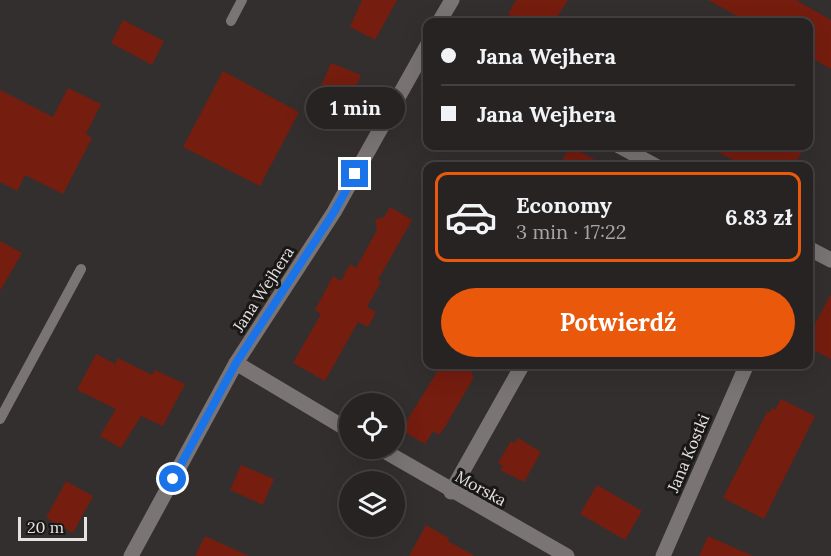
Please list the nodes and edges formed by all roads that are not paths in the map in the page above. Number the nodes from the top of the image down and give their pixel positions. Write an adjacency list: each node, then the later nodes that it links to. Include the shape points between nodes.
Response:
1 (242, 0): 4 (lane)
2 (452, 0): 3 (street)
3 (441, 18)
4 (231, 21)
5 (423, 53): 11 (street, Jana Wejhera, via 334,212)
6 (624, 150): 7 (street)
7 (637, 162)
8 (813, 251): 9 (street)
9 (831, 260)
10 (81, 269): 14 (lane)
11 (236, 363): 15 (street); 18 (street, Jana Wejhera)
12 (520, 369): 17 (street)
13 (745, 369): 20 (street, Jana Kostki)
14 (0, 419)
15 (339, 424)
16 (397, 459): 17 (street, Morska)
17 (451, 492): 19 (street, Morska)
18 (131, 556)
19 (567, 556)
20 (663, 556)

